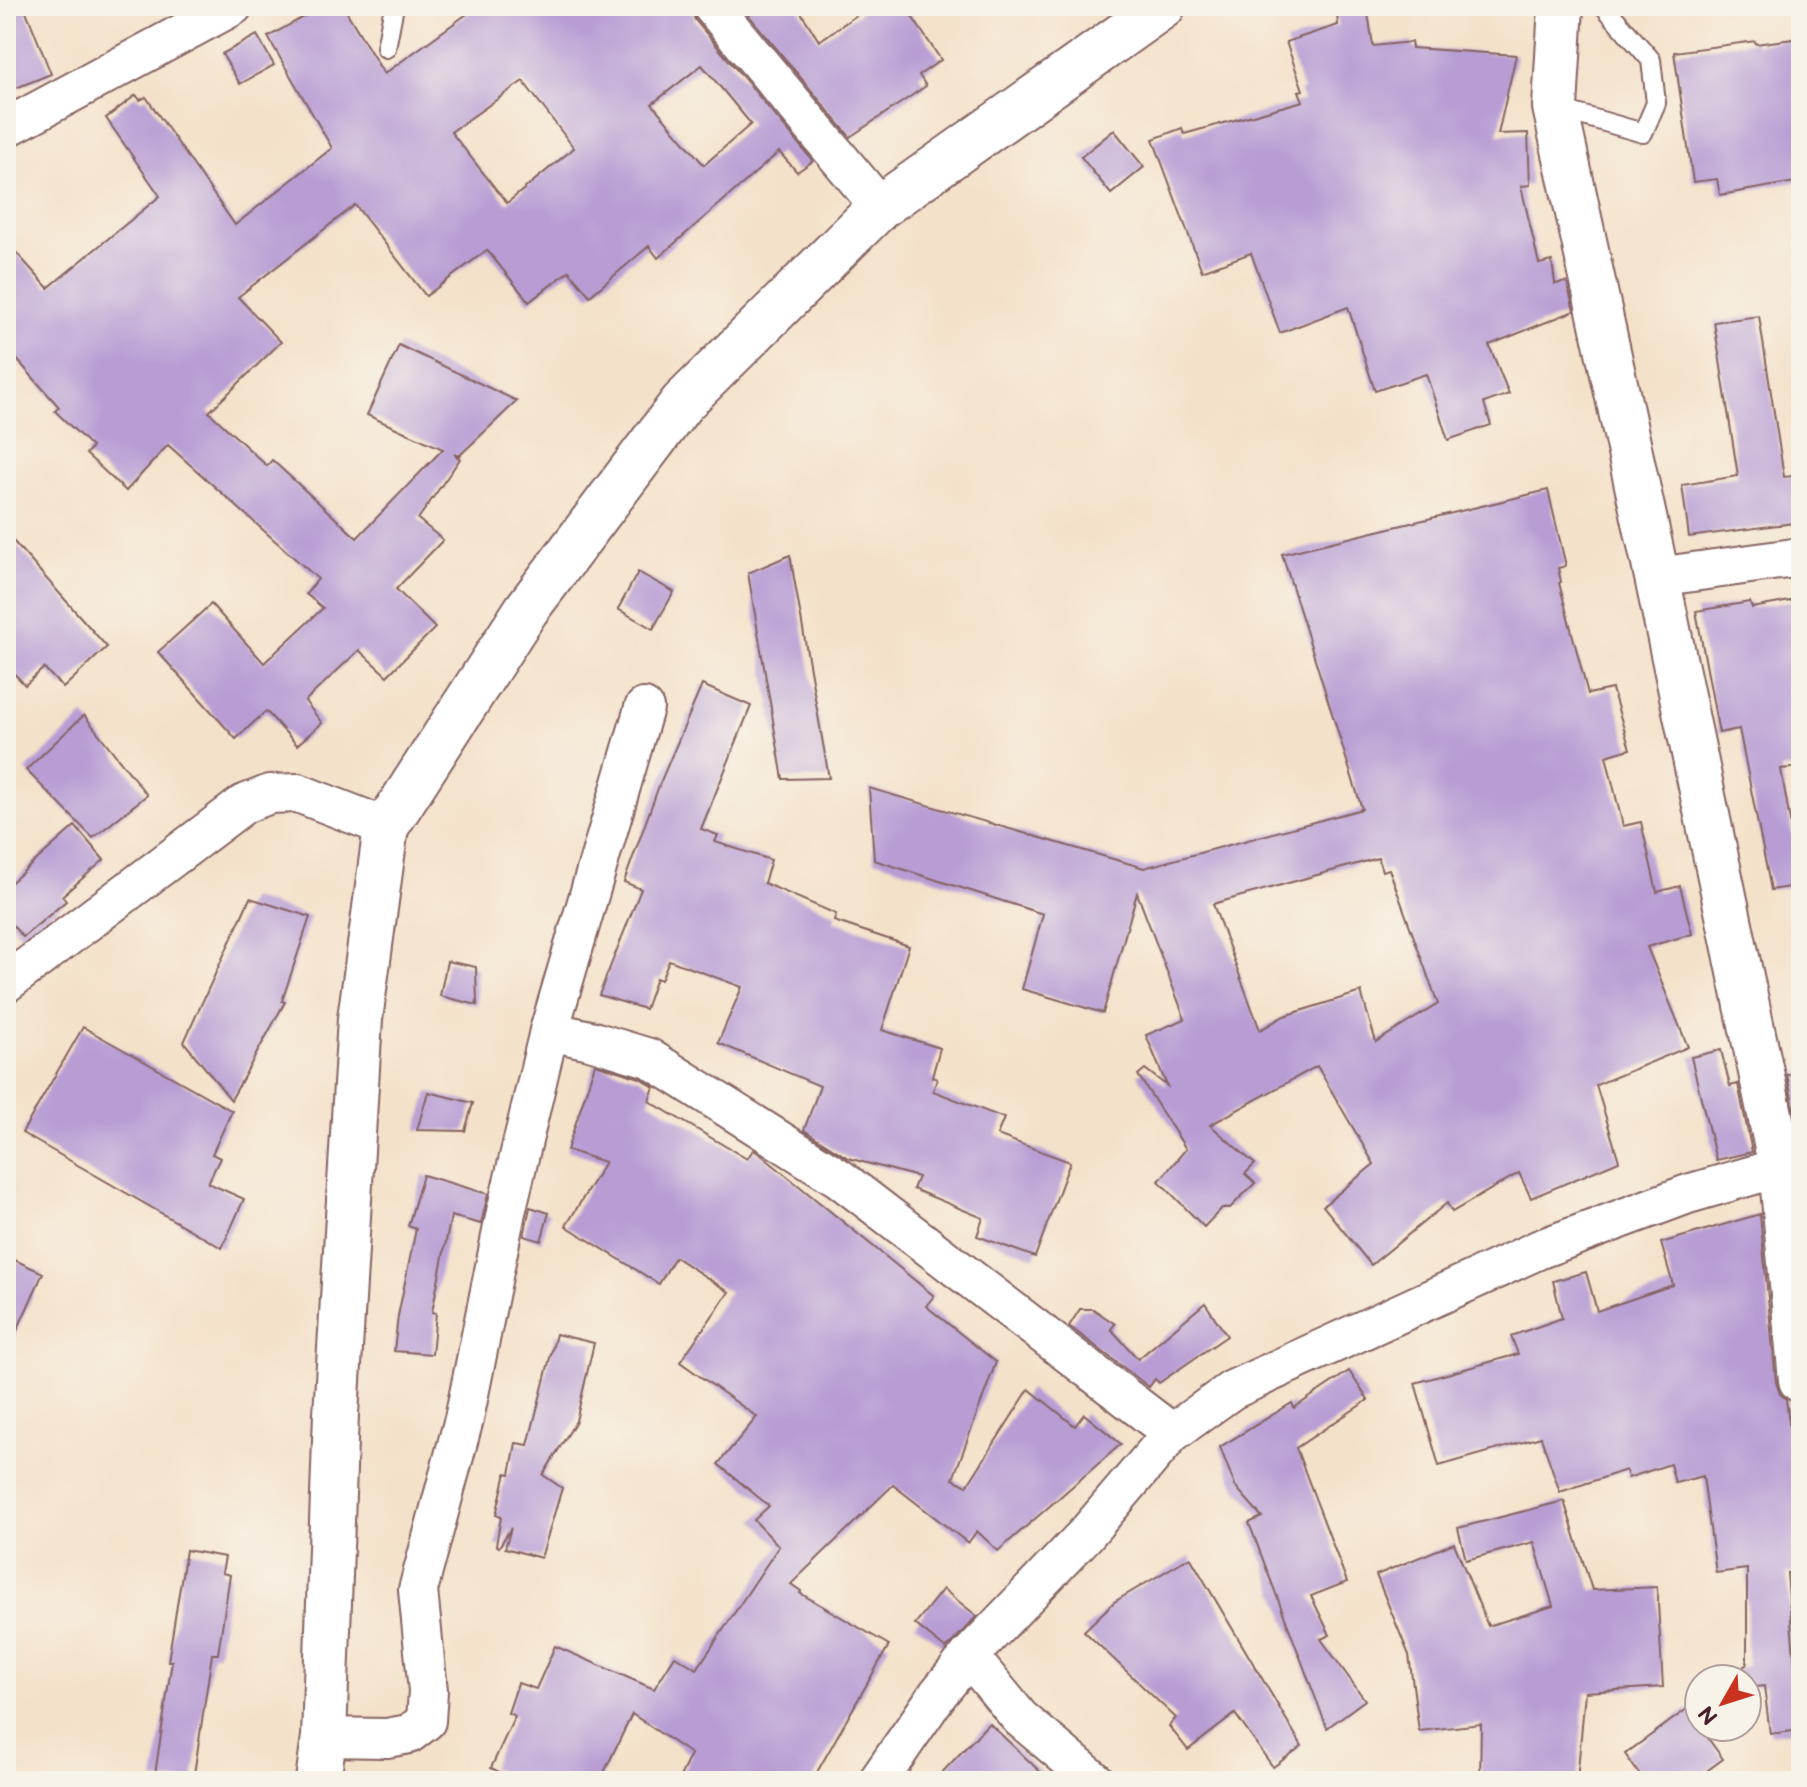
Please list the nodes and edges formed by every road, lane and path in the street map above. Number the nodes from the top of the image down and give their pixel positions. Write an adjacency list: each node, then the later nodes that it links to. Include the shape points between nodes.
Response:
1 (233, 6): 9 (street)
2 (394, 6): 7 (lane)
3 (712, 6): 10 (street)
4 (1163, 6): 10 (street)
5 (1561, 6): 8 (street)
6 (1604, 6): 8 (lane, via 1651,60 1656,103 1643,133)
7 (386, 48)
8 (1555, 107): 12 (street)
9 (6, 128)
10 (880, 207): 14 (street, via 682,403 526,610)
11 (1801, 557): 12 (street)
12 (1657, 577): 17 (street)
13 (644, 708): 16 (street)
14 (386, 827): 15 (street, via 298,793 270,794 244,804); 21 (street, via 360,1019 336,1414)
15 (15, 967)
16 (549, 1031): 19 (street, via 649,1058 839,1178); 21 (street, via 464,1419 418,1590 426,1721 409,1734 387,1738)
17 (1781, 1167): 18 (street); 19 (street, via 1688,1194 1540,1249 1232,1390)
18 (1801, 1380)
19 (1172, 1433): 20 (street, via 1086,1534)
20 (969, 1656): 23 (street); 24 (street, via 1020,1718)
21 (324, 1737): 22 (street)
22 (318, 1781)
23 (878, 1781)
24 (1095, 1781)

